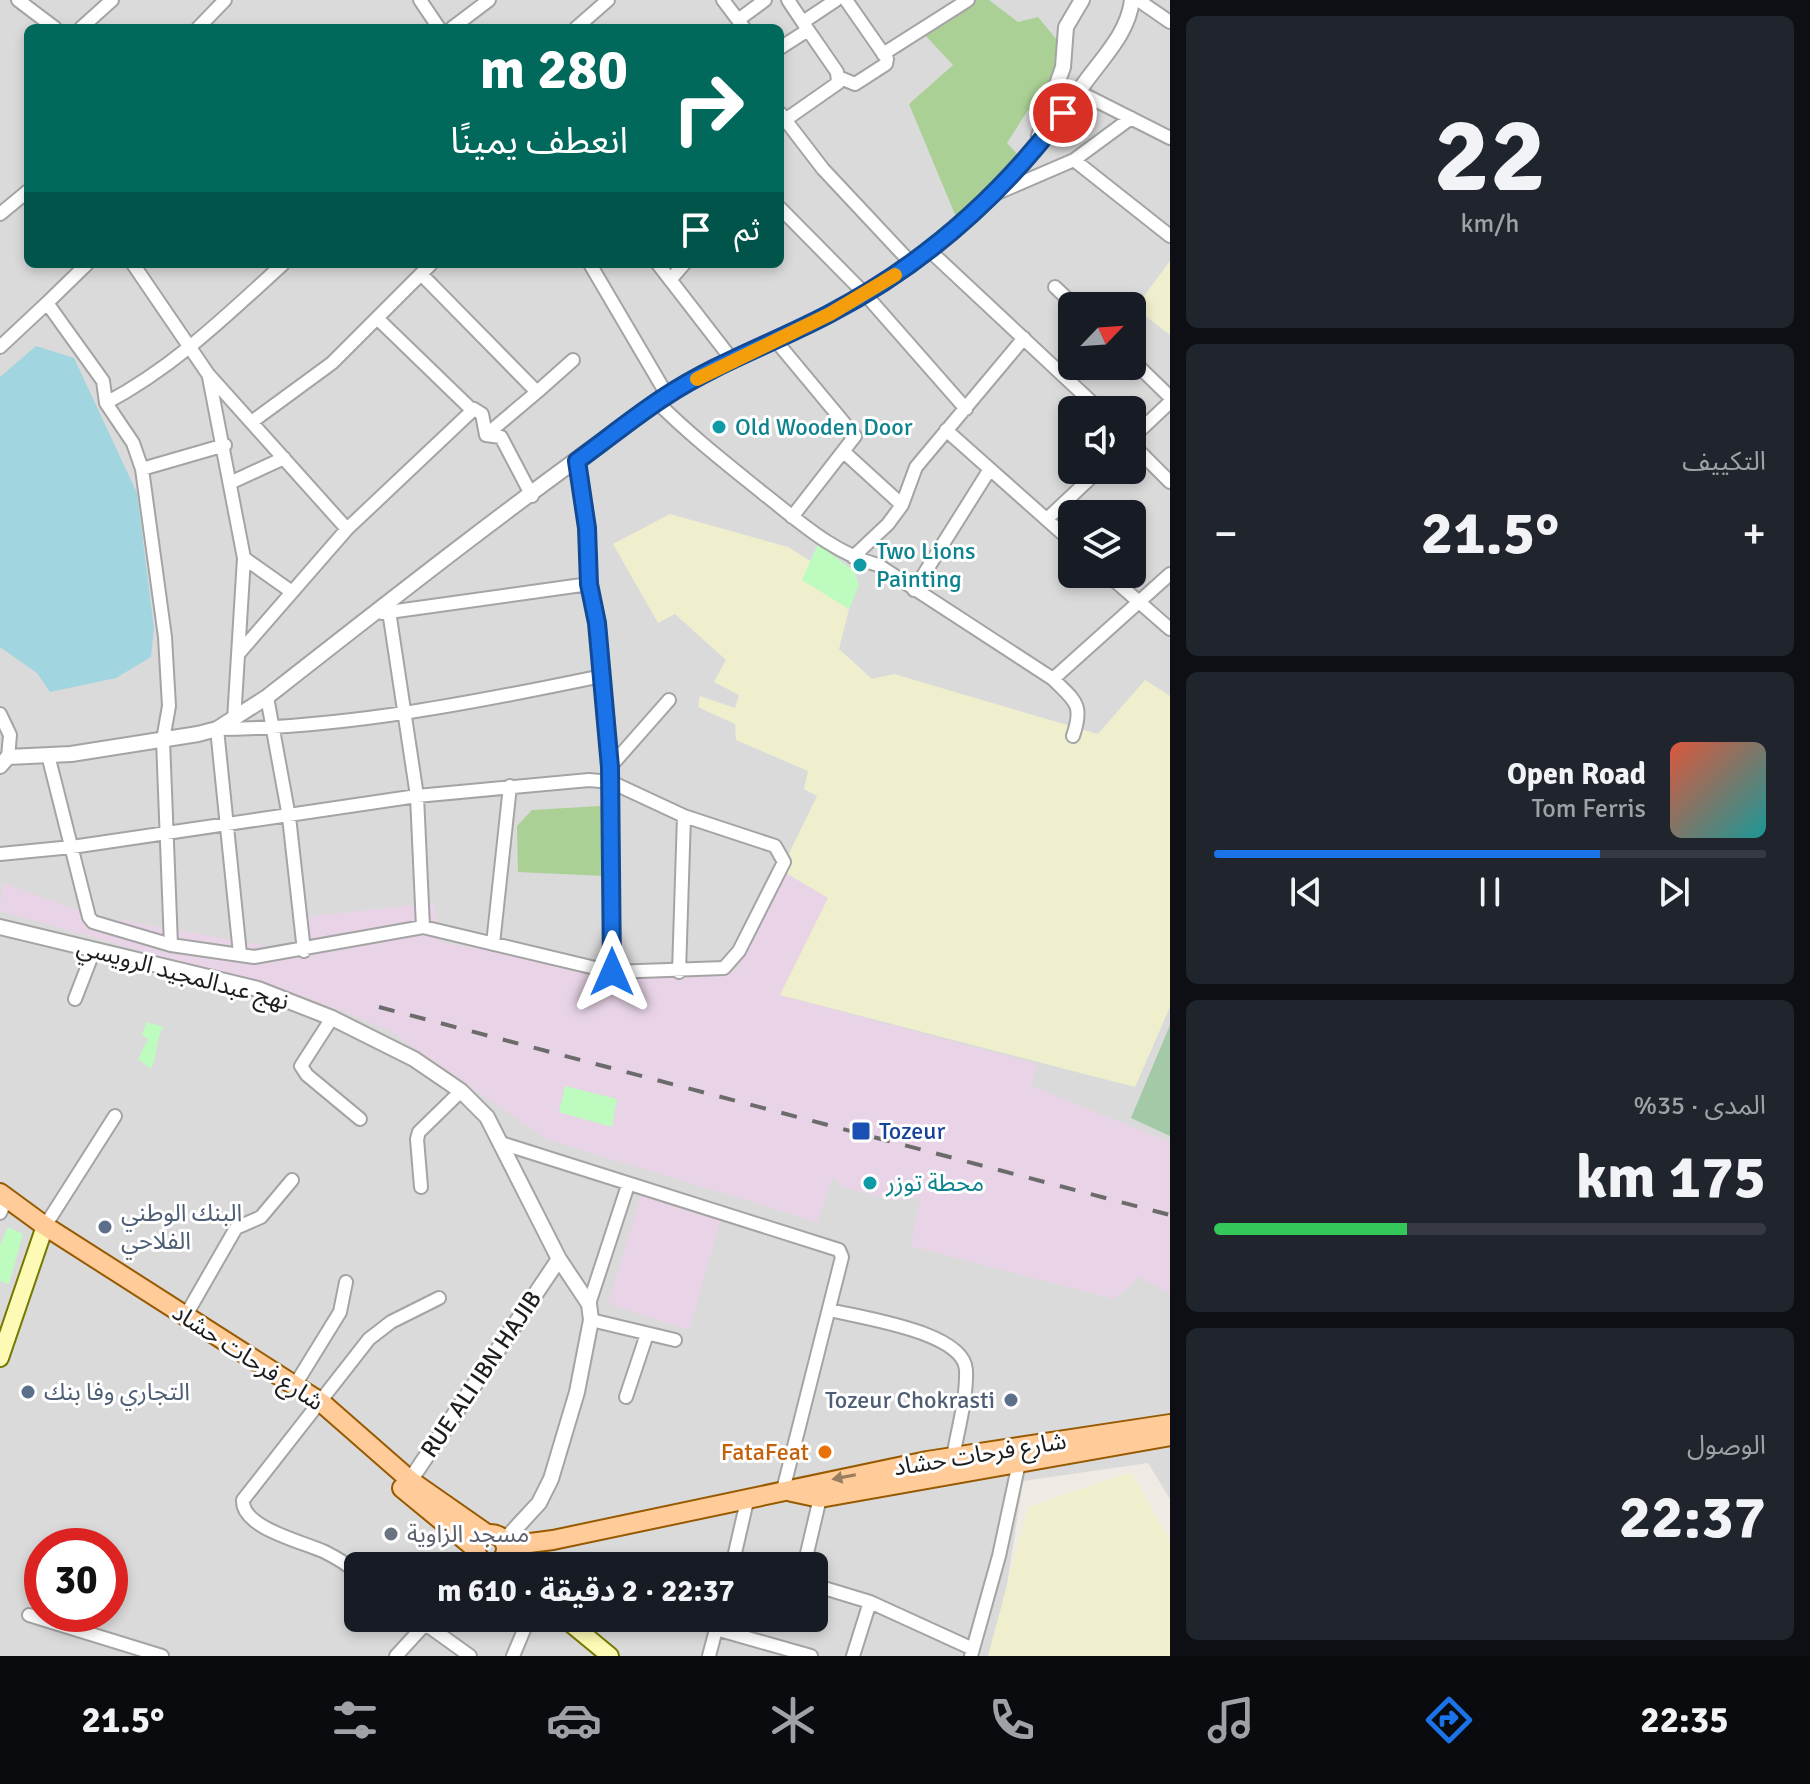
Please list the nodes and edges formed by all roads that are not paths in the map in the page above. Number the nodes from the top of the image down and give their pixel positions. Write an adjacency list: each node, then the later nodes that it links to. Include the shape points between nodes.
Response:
1 (18, 0): 16 (street)
2 (112, 0): 17 (street)
3 (225, 0): 18 (street)
4 (420, 0): 19 (street)
5 (489, 0): 20 (street)
6 (608, 0): 21 (street)
7 (723, 0): 22 (street)
8 (765, 0): 22 (street)
9 (788, 0): 23 (street)
10 (836, 0): 23 (street)
11 (846, 0): 25 (street)
12 (968, 0): 25 (street)
13 (1082, 0): 26 (street, via 1066,27)
14 (1135, 0): 15 (street); 28 (street, via 1122,31)
15 (1170, 22)
16 (50, 24)
17 (85, 24)
18 (202, 24)
19 (436, 24)
20 (457, 24)
21 (581, 24)
22 (741, 24)
23 (805, 26): 24 (street); 27 (street)
24 (784, 44)
25 (883, 54): 27 (street, via 886,64 855,84)
26 (1063, 67): 28 (street); 33 (street)
27 (838, 77): 29 (street, via 835,88)
28 (1082, 86): 31 (street); 33 (street)
29 (784, 115)
30 (784, 117): 41 (street, via 823,169)
31 (1131, 118): 32 (street); 34 (street)
32 (1170, 138)
33 (1031, 155): 36 (street)
34 (1074, 160): 36 (street); 39 (street)
35 (24, 194): 38 (street)
36 (992, 195): 40 (street)
37 (784, 212): 53 (street)
38 (0, 214)
39 (1170, 236)
40 (930, 251): 41 (street); 58 (street)
41 (912, 264): 53 (street)
42 (83, 268): 54 (street)
43 (140, 268): 61 (street)
44 (279, 268): 61 (street)
45 (428, 268): 49 (street)
46 (592, 268): 68 (street)
47 (661, 268): 50 (street)
48 (680, 268): 50 (street)
49 (422, 275): 55 (street); 66 (street)
50 (670, 280): 63 (street)
51 (1055, 287): 52 (street)
52 (1060, 292)
53 (865, 294): 59 (street); 72 (street)
54 (47, 303): 57 (street); 70 (street, via 103,381)
55 (378, 319): 71 (street); 73 (street, via 332,363)
56 (0, 328): 57 (street)
57 (10, 338): 60 (street)
58 (1024, 338): 67 (street); 72 (street)
59 (776, 341): 63 (street); 78 (street, via 853,432)
60 (0, 347)
61 (190, 349): 64 (street); 70 (street)
62 (573, 360): 66 (street)
63 (733, 361): 68 (street)
64 (208, 374): 73 (street); 77 (street)
65 (1146, 374): 69 (street)
66 (537, 392): 76 (street)
67 (1085, 396)
68 (662, 399): 81 (street); 89 (street, via 698,443)
69 (1170, 399): 74 (street)
70 (106, 403): 82 (street, via 133,443)
71 (471, 409): 76 (street, via 482,414); 91 (street)
72 (966, 409): 75 (street)
73 (253, 421): 80 (street)
74 (1146, 426)
75 (946, 430): 83 (street); 88 (street, via 909,478)
76 (486, 435): 87 (street, via 501,437)
77 (225, 445): 82 (street); 84 (street)
78 (845, 453): 88 (street); 89 (street)
79 (1146, 456): 85 (street)
80 (284, 458): 84 (street); 91 (street)
81 (577, 461): 87 (street); 96 (street)
82 (142, 469): 115 (street, via 165,637 169,706)
83 (990, 469): 90 (street); 98 (street)
84 (232, 482): 94 (street)
85 (1170, 482)
86 (1084, 484): 90 (street)
87 (532, 496): 102 (street)
88 (902, 505): 93 (street)
89 (792, 517): 93 (street)
90 (1047, 519): 92 (street)
91 (347, 529): 99 (street)
92 (1058, 529)
93 (853, 557): 98 (street, via 878,565)
94 (244, 558): 99 (street); 104 (street)
95 (1170, 574): 100 (street)
96 (589, 584): 101 (street); 105 (street)
97 (1123, 588): 100 (street)
98 (914, 590): 106 (street)
99 (292, 592): 104 (street)
100 (1140, 603): 103 (street); 106 (street)
101 (389, 611): 102 (street); 109 (street)
102 (368, 618): 107 (street)
103 (1170, 629)
104 (240, 652): 111 (street)
105 (602, 676): 109 (street); 118 (street)
106 (1053, 679): 114 (street, via 1076,703 1080,716)
107 (267, 697): 111 (street); 113 (street)
108 (669, 700): 118 (street)
109 (403, 711): 113 (street); 121 (street)
110 (0, 714): 117 (street, via 10,735)
111 (234, 720): 112 (street)
112 (217, 729): 113 (street); 115 (street); 124 (street)
113 (274, 729): 123 (street)
114 (1073, 736)
115 (163, 740): 116 (street); 125 (street)
116 (48, 755): 117 (street); 126 (street)
117 (4, 761)
118 (610, 767): 119 (street)
119 (611, 782): 120 (street); 122 (street); 135 (street)
120 (510, 786): 121 (street); 130 (street)
121 (417, 796): 123 (street); 129 (street)
122 (684, 816): 136 (street); 136 (street, via 775,846 784,862 729,965)
123 (289, 817): 124 (street); 133 (street)
124 (227, 825): 125 (street); 134 (street)
125 (168, 832): 126 (street); 131 (street)
126 (72, 847): 127 (street); 131 (street, via 93,922)
127 (0, 854)
128 (0, 927): 132 (street, نهج عبدالمجيد الرويسي)
129 (423, 927): 130 (street); 133 (street)
130 (493, 944): 135 (street)
131 (171, 945): 134 (street)
132 (94, 950): 137 (street); 138 (street, نهج عبدالمجيد الرويسي, via 258,989)
133 (304, 951): 134 (street, via 263,957)
134 (240, 954)
135 (612, 972): 136 (street)
136 (679, 972)
137 (75, 999)
138 (332, 1018): 139 (street, نهج عبدالمجيد الرويسي, via 414,1059); 141 (street, via 301,1066)
139 (461, 1091): 142 (street, نهج عبدالمجيد الرويسي); 145 (street, via 419,1132)
140 (115, 1116): 147 (street)
141 (360, 1119)
142 (504, 1144): 144 (street); 148 (street, نهج عبدالمجيد الرويسي)
143 (292, 1180): 153 (street, via 261,1217 236,1228)
144 (628, 1185): 151 (street); 152 (street, via 836,1247 842,1257)
145 (421, 1187)
146 (0, 1206): 147 (main road, شارع فرحات حشاد)
147 (43, 1231): 153 (main road, شارع فرحات حشاد); 154 (main road); 161 (main road, شارع فرحات حشاد)
148 (559, 1259): 151 (street, نهج عبدالمجيد الرويسي); 167 (street, RUE ALI IBN HAJIB)
149 (346, 1282): 159 (street, via 340,1312)
150 (439, 1298): 161 (street, via 376,1333)
151 (589, 1304): 155 (street, نهج عبدالمجيد الرويسي)
152 (830, 1310): 165 (street, via 943,1339 958,1353 966,1375); 168 (street)
153 (186, 1315): 159 (main road, شارع فرحات حشاد)
154 (5, 1320): 158 (main road)
155 (591, 1320): 156 (street); 171 (street, نهج عبدالمجيد الرويسي, via 551,1479 539,1503)
156 (647, 1334): 157 (street); 160 (street)
157 (675, 1340)
158 (0, 1358)
159 (295, 1385): 161 (main road, شارع فرحات حشاد)
160 (626, 1397)
161 (318, 1406): 167 (main road, شارع فرحات حشاد); 174 (street, via 245,1493 242,1506 255,1522)
162 (1170, 1424): 164 (main road, شارع فرحات حشاد)
163 (1170, 1436): 164 (main road, شارع فرحات حشاد)
164 (1020, 1455): 165 (main road, شارع فرحات حشاد); 166 (main road, شارع فرحات حشاد); 184 (street)
165 (953, 1457): 166 (main road, شارع فرحات حشاد)
166 (927, 1470): 168 (main road, شارع فرحات حشاد, one-way to 168, via 811,1483); 169 (main road, شارع فرحات حشاد)
167 (408, 1485): 171 (main road, شارع فرحات حشاد)
168 (787, 1493): 169 (main road, شارع فرحات حشاد); 170 (main road, شارع فرحات حشاد)
169 (820, 1498): 173 (street)
170 (747, 1501): 171 (main road, شارع فرحات حشاد); 172 (street)
171 (492, 1552)
172 (735, 1552)
173 (807, 1552)
174 (344, 1564)
175 (828, 1589): 176 (street)
176 (870, 1602): 184 (street); 192 (street)
177 (84, 1632): 185 (street)
178 (415, 1632): 186 (street)
179 (439, 1632): 187 (street)
180 (523, 1632): 188 (street)
181 (581, 1632): 189 (main road)
182 (716, 1632): 190 (street)
183 (741, 1632): 191 (street)
184 (972, 1652)
185 (162, 1656)
186 (396, 1656)
187 (470, 1656)
188 (513, 1656)
189 (610, 1656)
190 (709, 1656)
191 (811, 1656)
192 (853, 1656)

